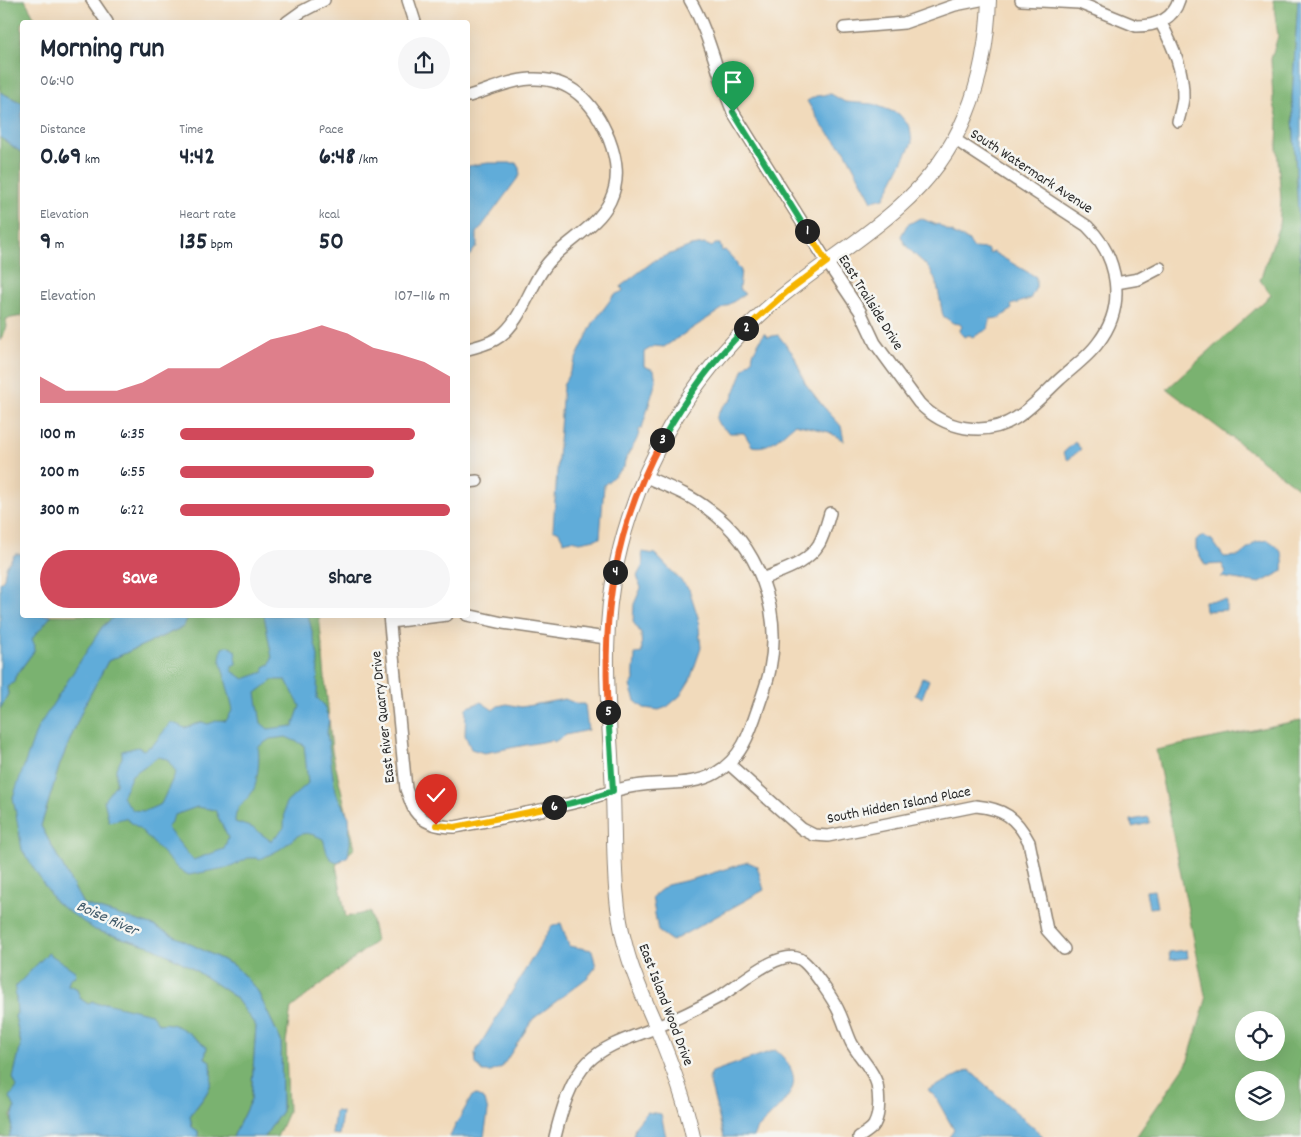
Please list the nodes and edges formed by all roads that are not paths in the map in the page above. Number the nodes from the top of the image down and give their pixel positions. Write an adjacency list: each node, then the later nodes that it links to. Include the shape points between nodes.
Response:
1 (92, 0): 9 (street)
2 (324, 0): 10 (street)
3 (408, 0): 11 (street)
4 (690, 0): 17 (street, East Trailside Drive, via 733,112)
5 (980, 0): 13 (street, via 904,23)
6 (988, 0): 16 (street, East Island Wood Drive, via 982,68 969,110)
7 (1021, 0): 12 (street, via 1079,3 1136,26)
8 (1179, 0): 12 (street, via 1174,12)
9 (106, 20)
10 (289, 20)
11 (413, 20)
12 (1161, 22): 15 (street, via 1182,76 1183,99)
13 (844, 28)
14 (470, 95): 20 (street, via 531,79 551,80 568,87 592,106 602,122 615,156 617,177 609,203 598,218 546,265 512,324 500,337)
15 (1178, 121)
16 (954, 139): 17 (street, East Island Wood Drive, via 930,175 900,206); 19 (street, South Watermark Avenue, via 1087,226 1107,251)
17 (827, 262): 21 (street, East Trailside Drive, via 860,310 875,343 918,403 942,421); 22 (street, East Island Wood Drive, via 762,312 716,360 678,413)
18 (1160, 268): 19 (street, via 1139,279)
19 (1116, 283): 21 (street, South Watermark Avenue, via 1114,312 1098,344 1023,413 1007,423)
20 (470, 349)
21 (975, 429)
22 (644, 476): 24 (street, via 689,496 717,516 740,540); 28 (street, East Island Wood Drive, via 616,563)
23 (830, 514): 24 (street, via 820,542 810,555 797,565)
24 (762, 579): 29 (street, via 772,614 768,681 749,735)
25 (470, 616): 28 (street)
26 (404, 618): 27 (street)
27 (389, 619): 30 (street, East River Quarry Drive, via 406,789 415,812 426,821 455,827 575,803)
28 (606, 638): 30 (street, East Island Wood Drive)
29 (728, 764): 30 (street, via 693,781 637,785); 31 (street, South Hidden Island Place, via 802,829 814,835 833,835 976,806 994,808 1009,816 1022,829 1028,842 1047,930)
30 (613, 791): 32 (street, East Island Wood Drive, via 620,923 630,965)
31 (1064, 950)
32 (657, 1027): 33 (street, via 605,1049 588,1062 575,1080); 34 (street, East Island Wood Drive); 35 (street, via 718,998 782,958 801,960 814,973 840,1012 852,1043 876,1082 878,1101 874,1125)
33 (555, 1137)
34 (693, 1137)
35 (859, 1137)

